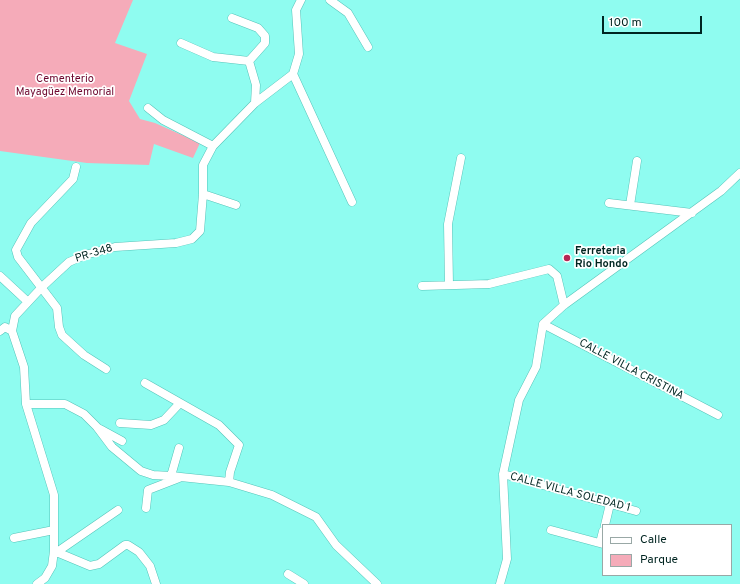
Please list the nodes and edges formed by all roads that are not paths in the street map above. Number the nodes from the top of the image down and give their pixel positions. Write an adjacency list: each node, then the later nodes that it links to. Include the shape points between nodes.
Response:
1 (301, 0): 7 (street, via 296,10 299,54)
2 (330, 0): 5 (street, via 348,13)
3 (232, 18): 6 (street, via 258,28 265,36 265,43)
4 (181, 43): 6 (street, via 213,57)
5 (368, 48)
6 (249, 61): 8 (street, via 256,85)
7 (293, 74): 8 (street, PR-348 / PR-348); 16 (street)
8 (255, 103): 10 (street, PR-348 / PR-348)
9 (148, 108): 10 (street, via 163,120)
10 (213, 146): 15 (street, PR-348 / PR-348, via 203,164)
11 (461, 158): 22 (street, via 448,224)
12 (638, 161): 19 (street)
13 (76, 167): 24 (street, via 73,178 31,223 16,250 18,257)
14 (740, 173): 20 (street, via 722,191)
15 (203, 194): 18 (street); 24 (street, PR-348 / PR-348, via 200,231 192,239 176,243 116,247 85,255 70,262)
16 (352, 202)
17 (609, 202): 19 (street)
18 (236, 205)
19 (630, 205): 20 (street)
20 (692, 213): 26 (street)
21 (0, 276): 25 (street)
22 (450, 285): 23 (street); 26 (street, via 489,284 549,270 557,276)
23 (422, 286)
24 (42, 287): 25 (street, PR-348 / PR-348); 30 (street, via 57,308 62,335 84,355)
25 (28, 302): 29 (street, PR-348 / PR-348, via 15,316)
26 (564, 305): 27 (street)
27 (543, 324): 34 (street, CALLE VILLA CRISTINA); 39 (street, via 536,367 519,400)
28 (0, 331): 29 (street, via 6,327)
29 (12, 331): 33 (street, via 24,367)
30 (106, 369)
31 (145, 383): 32 (street)
32 (180, 403): 35 (street, via 164,420 151,424); 42 (street, via 219,426 239,446)
33 (26, 404): 36 (street, via 65,404 84,414); 48 (street, via 54,495)
34 (718, 415)
35 (120, 423)
36 (97, 427): 37 (street); 40 (street, via 112,448 142,471 154,476)
37 (122, 441)
38 (179, 448): 40 (street)
39 (503, 474): 43 (street, CALLE VILLA SOLEDAD 1); 58 (street, via 507,559)
40 (171, 476): 41 (street)
41 (179, 478): 42 (street); 44 (street, via 148,490)
42 (229, 482): 57 (street, via 272,495 316,517 336,546)
43 (610, 504): 46 (street, CALLE VILLA SOLEDAD 1); 47 (street)
44 (146, 508)
45 (118, 510): 52 (street)
46 (636, 511)
47 (605, 524)
48 (54, 530): 50 (street); 52 (street)
49 (552, 530): 51 (street)
50 (14, 538)
51 (601, 543)
52 (56, 551): 54 (street, via 52,566 45,578); 55 (street, via 90,566 99,564 128,544 140,552 150,566)
53 (288, 574): 56 (street)
54 (37, 584)
55 (156, 584)
56 (304, 584)
57 (377, 584)
58 (500, 584)

